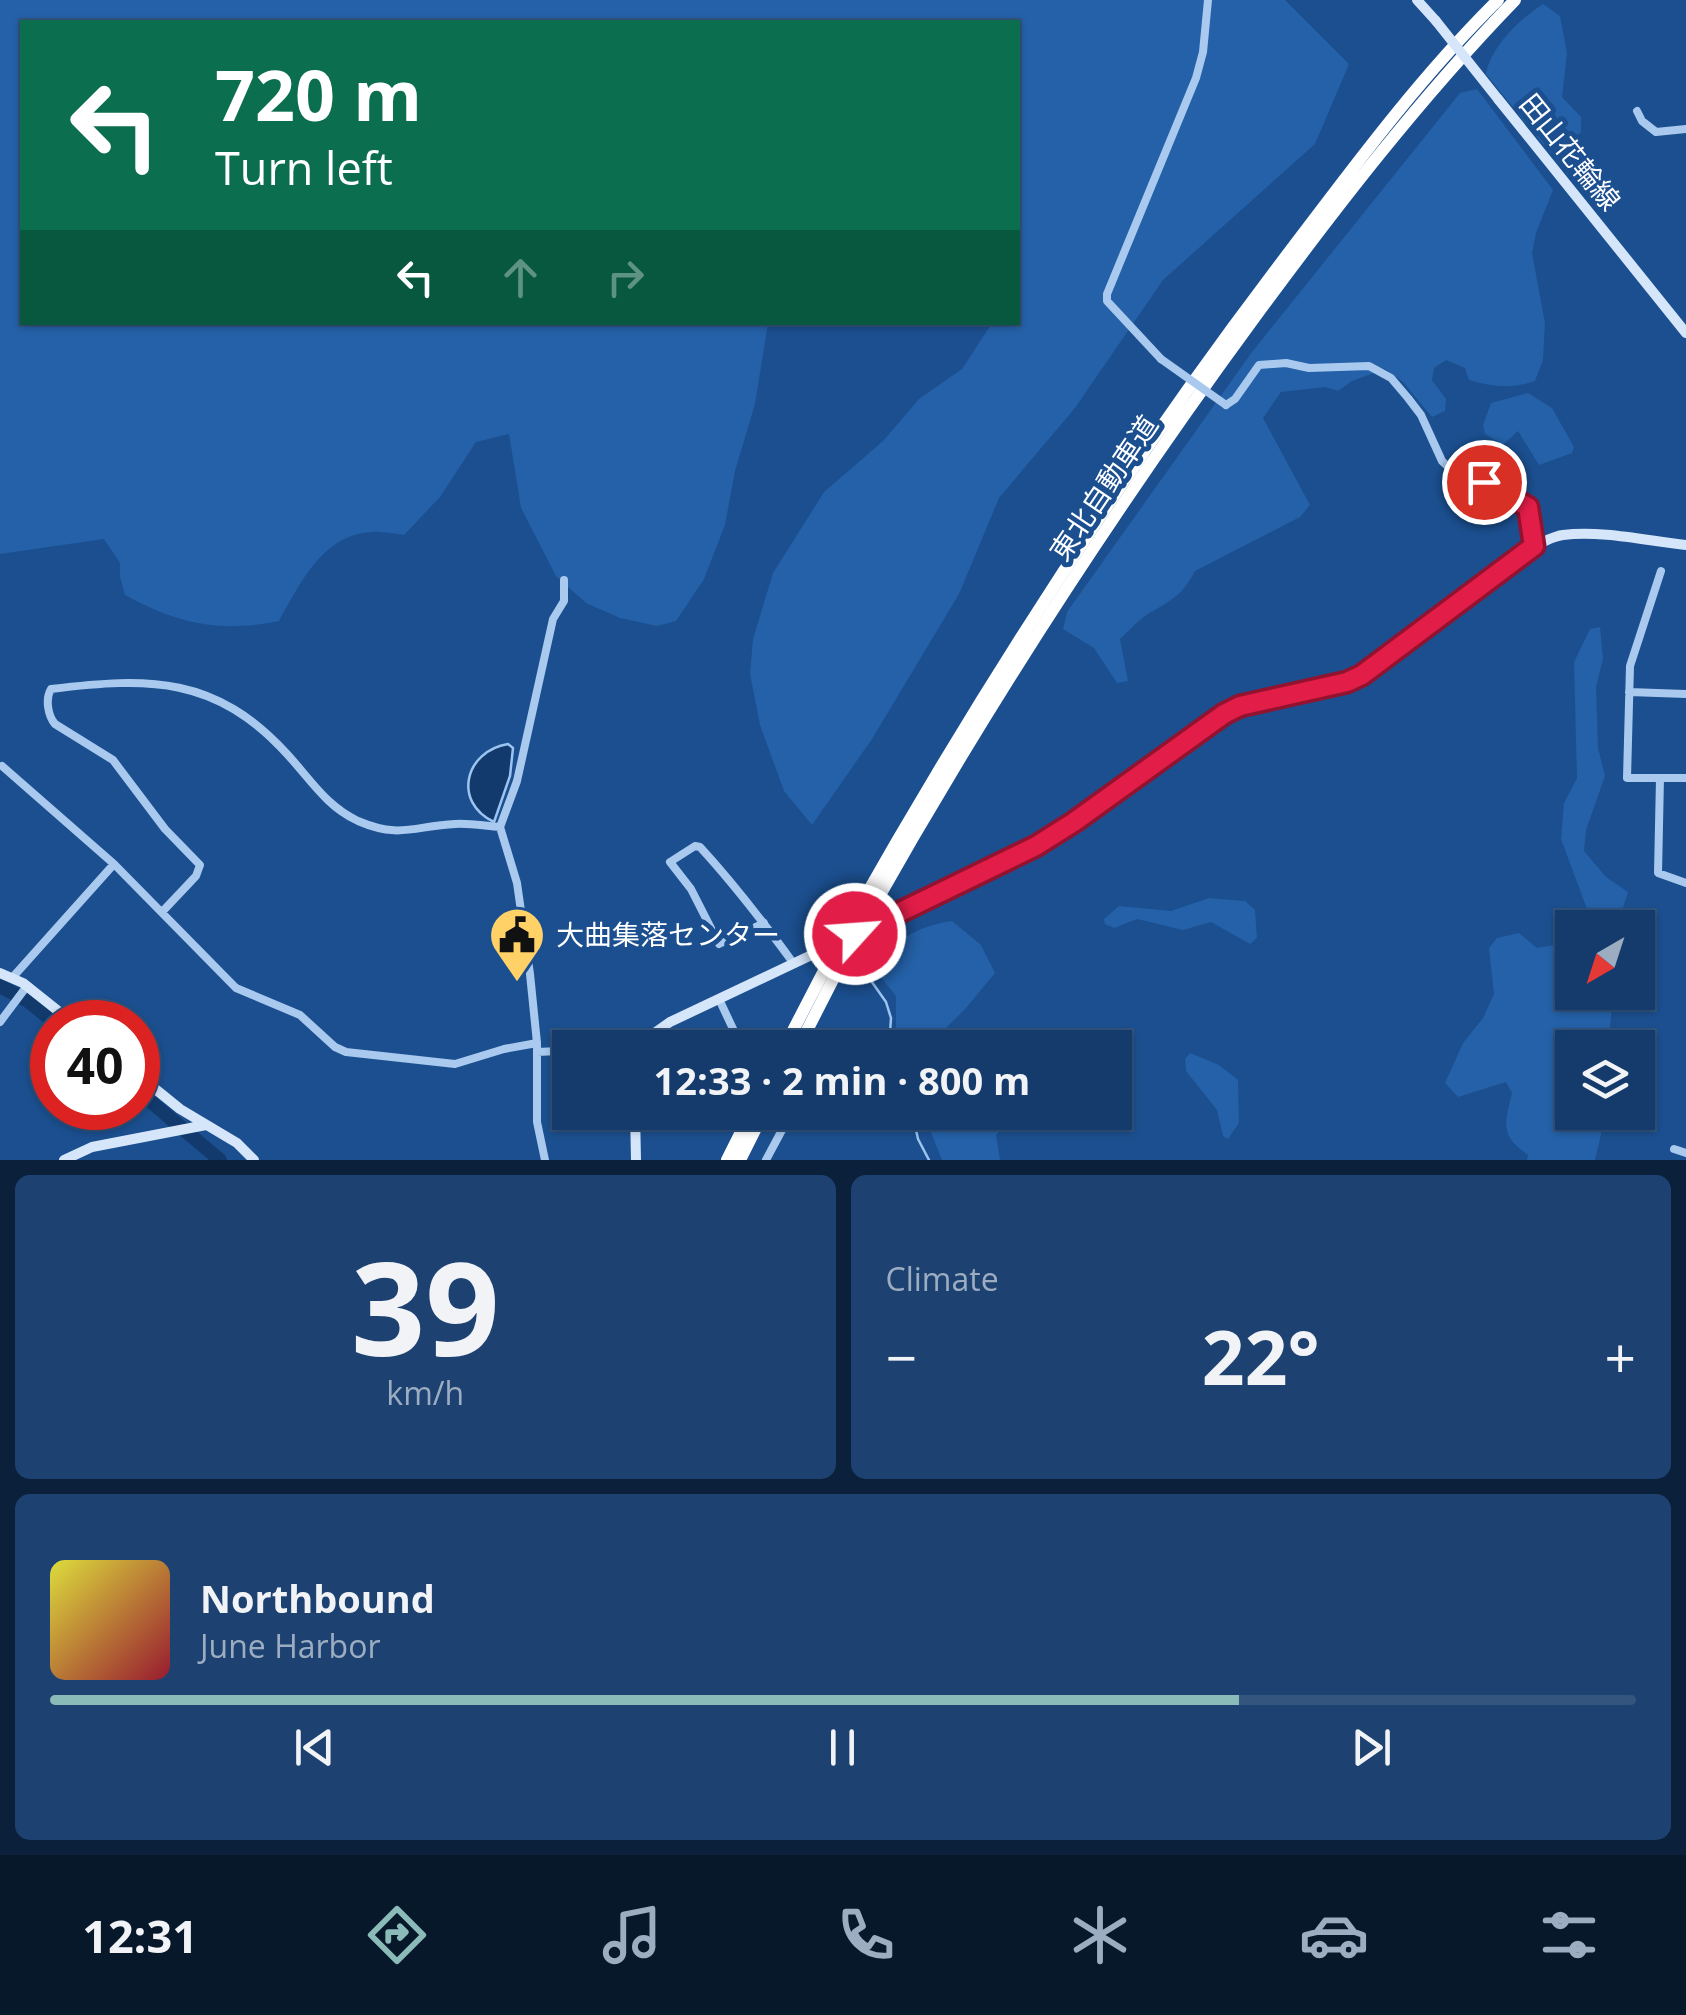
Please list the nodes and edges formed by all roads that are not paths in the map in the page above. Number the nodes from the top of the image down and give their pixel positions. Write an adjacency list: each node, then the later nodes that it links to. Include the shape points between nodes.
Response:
1 (1208, 0): 9 (street, bridge, via 1196,78 1107,301 1161,359 1226,405 1259,365 1369,366 1391,378 1421,415 1442,462 1528,507)
2 (1417, 0): 7 (street, 田山花輪線, bridge)
3 (1498, 0): 31 (highway, 東北自動車道, bridge, via 1365,154 1167,418 1007,657)
4 (1515, 0): 32 (highway, 東北自動車道, bridge, via 1374,162 1177,424 1018,663)
5 (1636, 111): 6 (street, via 1656,132)
6 (1686, 129)
7 (1686, 333)
8 (1686, 545): 9 (street, via 1565,534)
9 (1534, 546): 22 (street, via 1362,675 1224,714 1036,846)
10 (1660, 572): 12 (street, via 1630,666)
11 (564, 580): 17 (street, via 564,601 553,619)
12 (1629, 692): 13 (street); 15 (street, via 1627,778)
13 (1686, 694)
14 (2, 766): 18 (street)
15 (1660, 778): 16 (street); 19 (street, via 1658,873)
16 (1685, 778)
17 (500, 828): 20 (street, via 460,823 402,833 360,822 333,808 240,712 178,686 114,682 50,689 55,724 113,760 200,866); 33 (street, via 516,883)
18 (114, 864): 20 (street); 24 (street)
19 (1686, 883)
20 (162, 912): 33 (street, via 236,988 300,1015 346,1052 455,1064 504,1049)
21 (764, 923): 21 (street, via 700,847 670,862 719,944); 22 (street)
22 (794, 964): 26 (street)
23 (0, 973): 24 (street)
24 (12, 978): 25 (street)
25 (27, 986): 27 (street); 28 (street)
26 (719, 999): 29 (street); 30 (street)
27 (44, 1000)
28 (0, 1022)
29 (659, 1030)
30 (734, 1030)
31 (793, 1030)
32 (807, 1030)
33 (537, 1048): 34 (street); 45 (street)
34 (552, 1051)
35 (160, 1093): 36 (street)
36 (206, 1124): 43 (street, via 92,1147); 44 (street)
37 (635, 1130): 46 (street)
38 (741, 1130): 47 (highway)
39 (755, 1130): 48 (highway)
40 (782, 1130): 49 (street)
41 (1674, 1149): 42 (street)
42 (1686, 1153)
43 (64, 1160)
44 (254, 1160)
45 (544, 1160)
46 (636, 1160)
47 (726, 1160)
48 (740, 1160)
49 (766, 1160)

